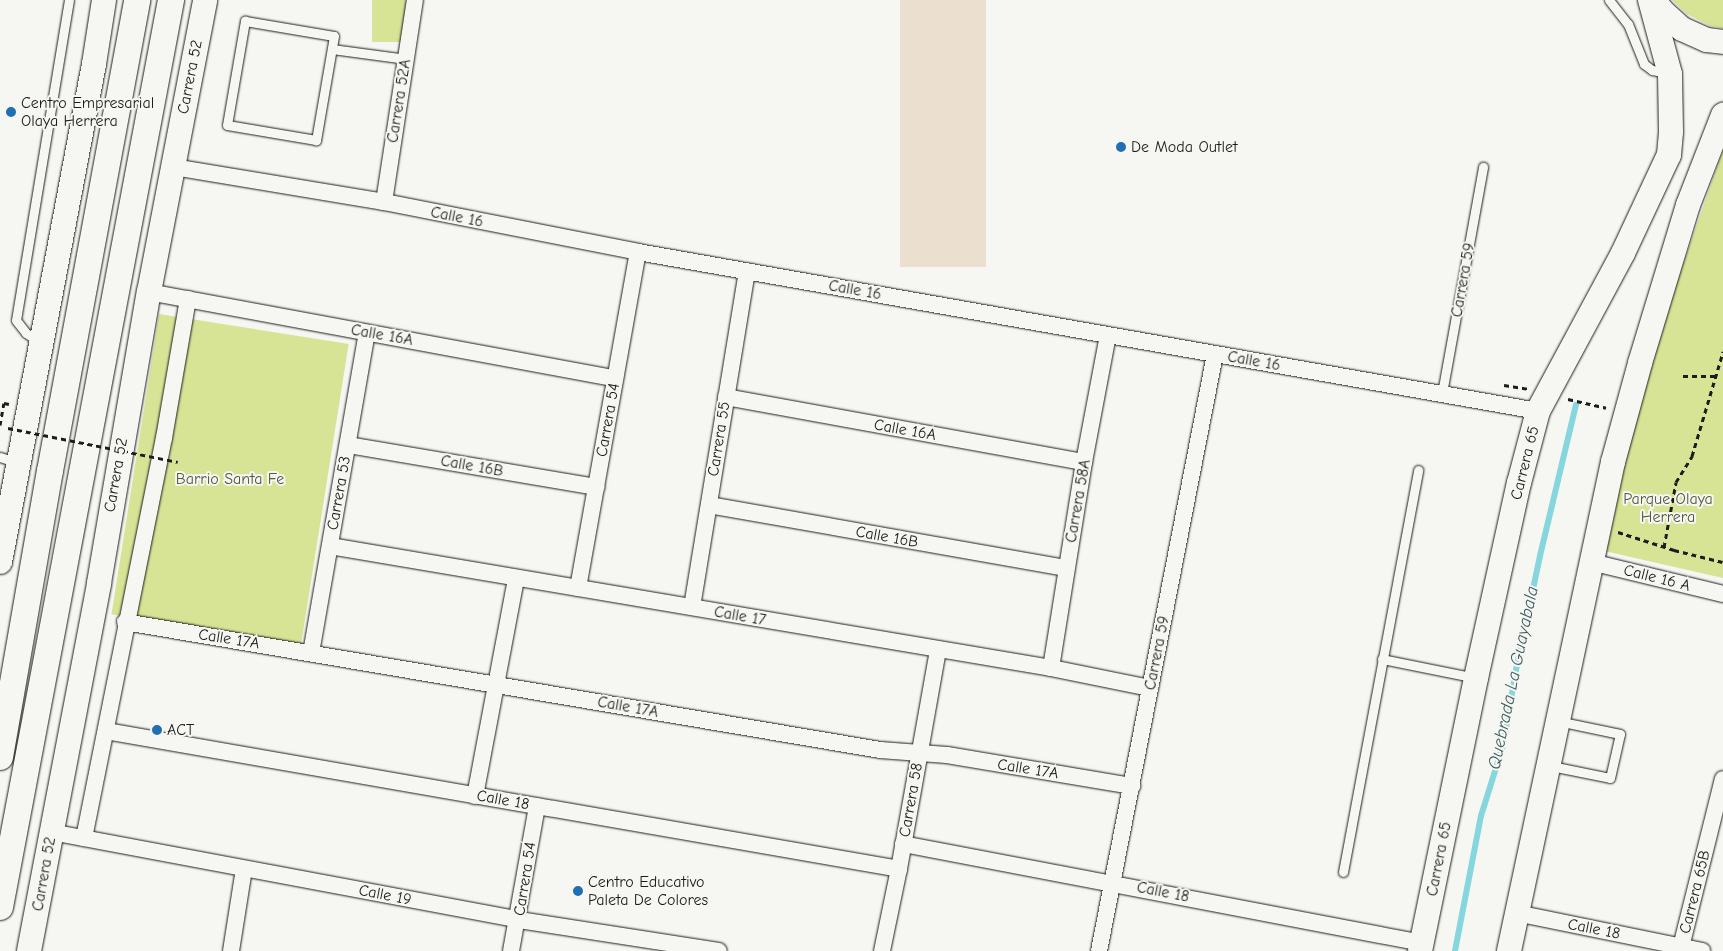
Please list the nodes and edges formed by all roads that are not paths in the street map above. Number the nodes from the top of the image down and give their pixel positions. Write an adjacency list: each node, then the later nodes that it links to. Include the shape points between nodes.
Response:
1 (69, 0): 24 (lane, via 16,320)
2 (104, 0): 24 (main road)
3 (137, 0): 55 (main road)
4 (171, 0): 68 (main road, Carrera 52)
5 (205, 0): 15 (main road, Carrera 52)
6 (415, 0): 12 (street, Carrera 52A)
7 (1609, 0): 13 (lane, via 1628,24 1644,64 1652,70)
8 (1650, 0): 13 (main road, Carrera 65)
9 (1654, 0): 10 (main road, via 1682,28 1706,40)
10 (1723, 42)
11 (332, 49): 11 (lane, via 334,36 245,21 227,125 316,140); 12 (lane)
12 (406, 59): 17 (street, Carrera 52A)
13 (1670, 74): 29 (main road, Carrera 65, via 1669,155 1623,253)
14 (1723, 115): 38 (main road, via 1688,205 1640,363 1613,462)
15 (173, 166): 17 (street, Calle 16); 20 (main road, Carrera 52)
16 (1484, 167): 27 (lane, Carrera 59)
17 (384, 202): 18 (street, Calle 16)
18 (638, 252): 19 (street, Calle 16); 26 (street, Carrera 54)
19 (747, 271): 23 (street, Calle 16); 28 (street, Carrera 55)
20 (149, 292): 21 (street, Calle 16A); 61 (main road, Carrera 52, via 99,583)
21 (188, 299): 22 (street, Calle 16A); 44 (street, Carrera 52, via 164,438)
22 (367, 333): 26 (street, Calle 16A); 30 (street, Carrera 53)
23 (1108, 335): 25 (street, Calle 16); 32 (street, Carrera 58A)
24 (41, 344): 31 (main road)
25 (1215, 354): 27 (street, Calle 16); 51 (street, Carrera 59)
26 (615, 378): 34 (street, Carrera 54)
27 (1442, 393): 29 (street, Calle 16)
28 (726, 397): 32 (street, Calle 16A); 35 (street, Carrera 55)
29 (1538, 411): 49 (main road, Carrera 65)
30 (348, 445): 34 (street, Calle 16B); 36 (street, Carrera 53)
31 (9, 460): 37 (main road)
32 (1084, 462): 39 (street, Carrera 58A)
33 (1418, 470): 47 (lane)
34 (596, 487): 41 (street, Carrera 54)
35 (709, 505): 39 (street, Calle 16B); 43 (street, Carrera 55)
36 (330, 546): 40 (street, Calle 17); 46 (street, Carrera 53)
37 (0, 562)
38 (1591, 562): 42 (street, Calle 16 A); 52 (main road)
39 (1066, 568): 48 (street, Carrera 58A)
40 (516, 578): 41 (street, Calle 17); 50 (street)
41 (578, 588): 43 (street, Calle 17)
42 (1723, 594)
43 (692, 607): 45 (street, Calle 17)
44 (125, 622): 46 (street, Calle 17A); 53 (street, Carrera 52)
45 (938, 649): 48 (street, Calle 17); 54 (street, Carrera 58)
46 (311, 653): 50 (street, Calle 17A)
47 (1382, 660): 49 (lane); 66 (lane)
48 (1051, 668): 51 (street, Calle 17)
49 (1476, 678): 71 (main road, Carrera 65)
50 (496, 684): 54 (street, Calle 17A, via 880,750); 59 (street)
51 (1150, 688): 58 (street, Carrera 59)
52 (1558, 720): 56 (main road); 56 (lane, via 1620,734 1616,752 1610,778)
53 (106, 731): 59 (street, Calle 18); 62 (street, Carrera 52)
54 (920, 753): 58 (street, Calle 17A); 63 (street, Carrera 58)
55 (0, 757)
56 (1548, 765): 69 (main road)
57 (1723, 779): 72 (street, Carrera 65B)
58 (1132, 786): 67 (street, Carrera 59)
59 (475, 796): 60 (street, Calle 18)
60 (537, 806): 65 (street, Calle 18); 70 (street, Carrera 54)
61 (51, 832): 62 (street, Calle 19); 73 (main road, Carrera 52)
62 (84, 838): 64 (street, Calle 19)
63 (903, 844): 65 (street, Carrera 58); 67 (street, Calle 18)
64 (244, 869): 70 (street, Calle 19); 74 (street)
65 (899, 869): 77 (street, Carrera 58)
66 (1343, 872)
67 (1113, 882): 71 (street, Calle 18); 78 (street, Carrera 59)
68 (0, 907)
69 (1516, 913): 72 (street, Calle 18); 79 (main road)
70 (519, 920): 75 (street, Carrera 54); 76 (street, Calle 19)
71 (1421, 947)
72 (1693, 950)
73 (29, 951)
74 (230, 951)
75 (512, 951)
76 (719, 951)
77 (882, 951)
78 (1099, 951)
79 (1509, 951)

